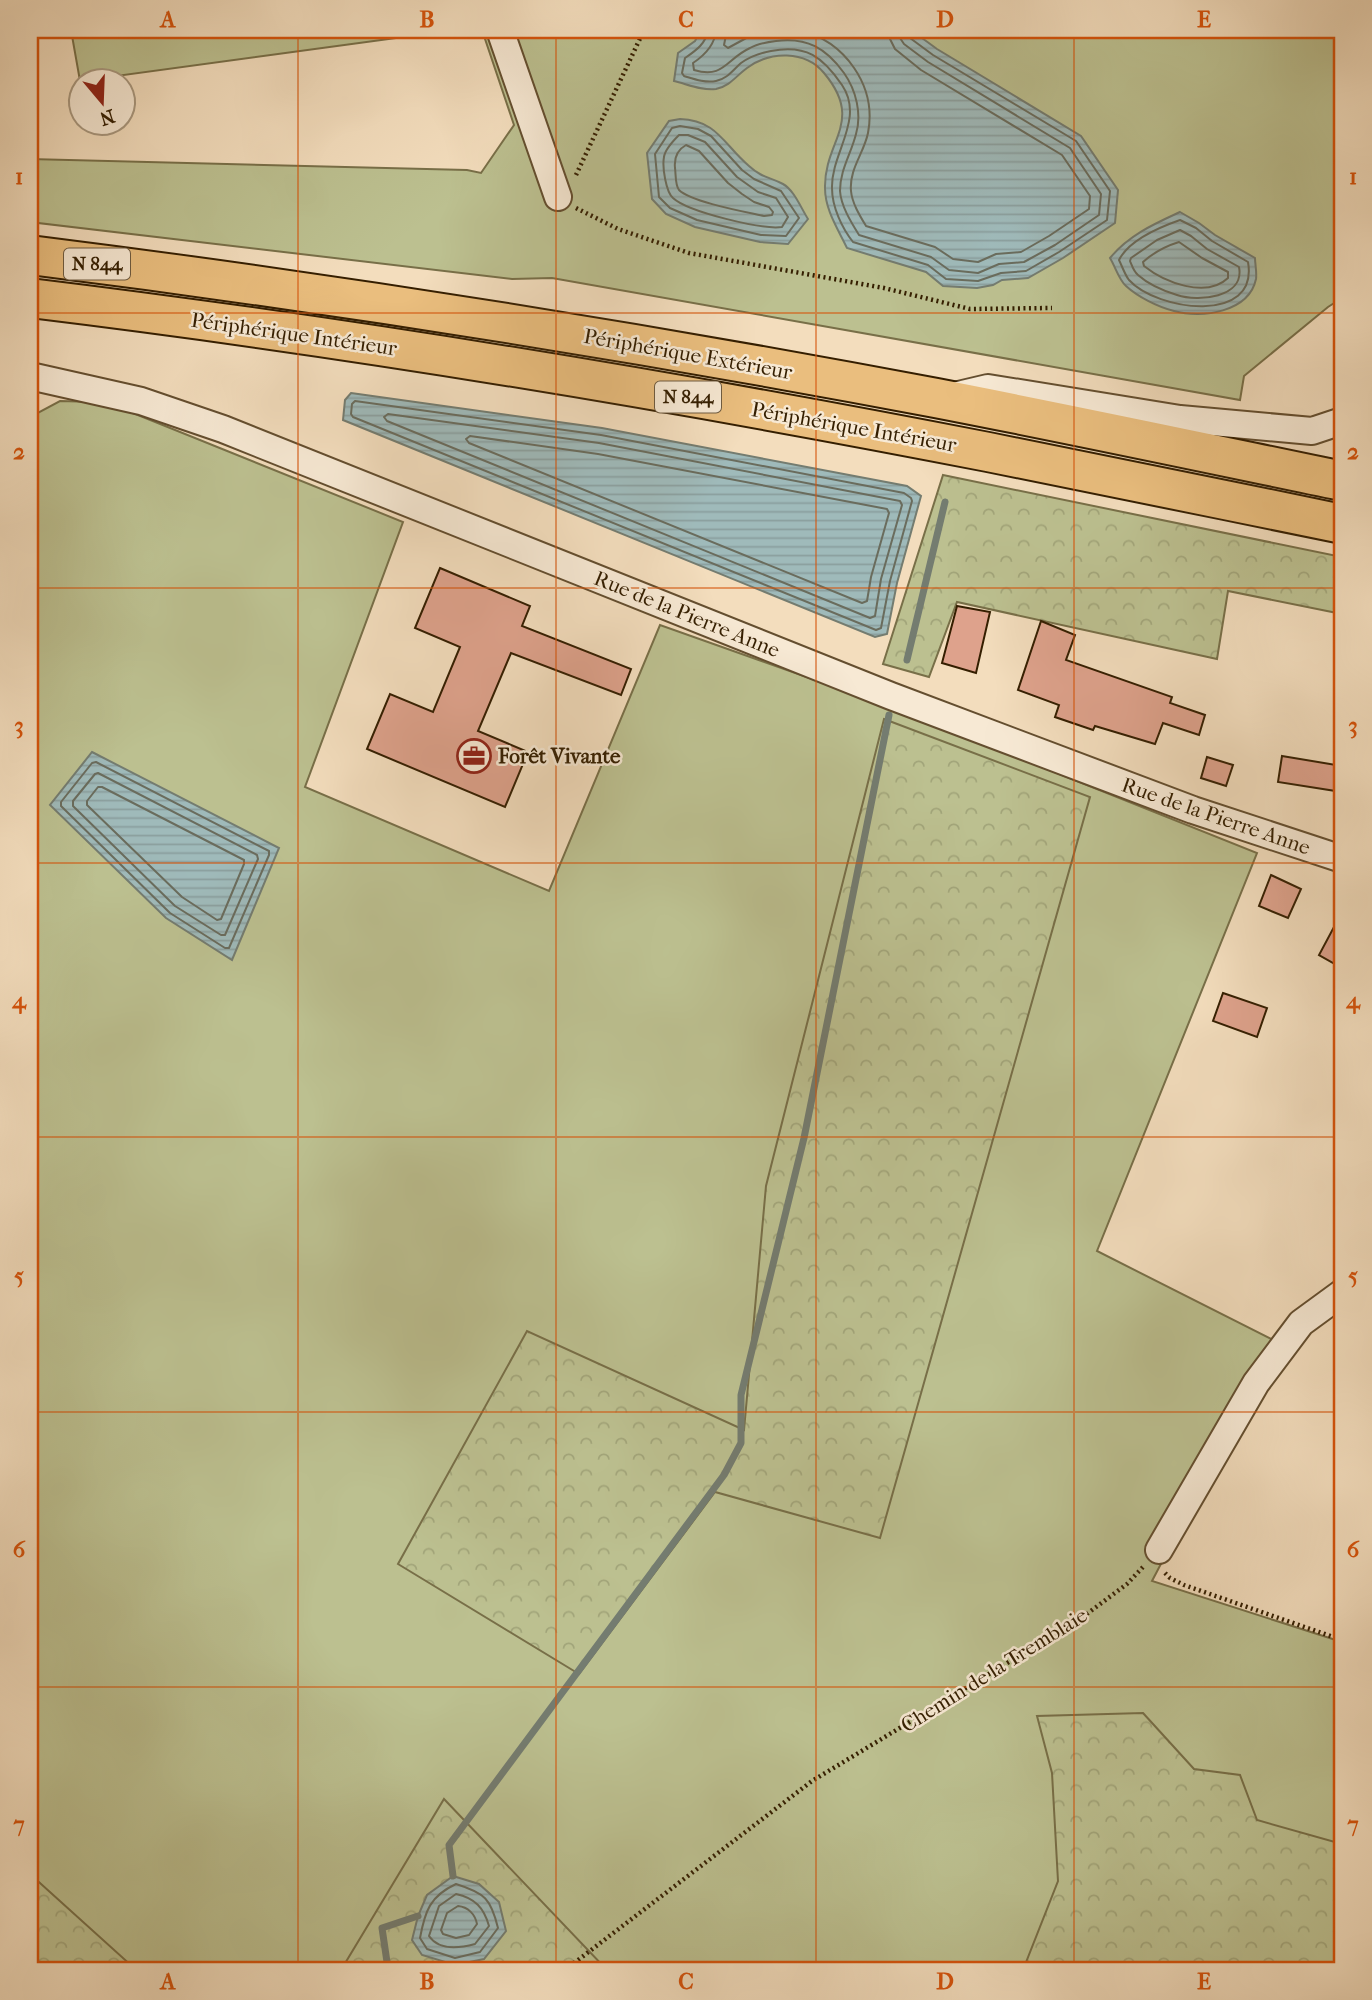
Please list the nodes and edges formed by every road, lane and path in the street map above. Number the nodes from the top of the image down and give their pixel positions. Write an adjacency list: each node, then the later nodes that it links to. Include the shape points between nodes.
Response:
1 (500, 30): 3 (street)
2 (644, 30): 3 (path, via 580,168)
3 (558, 197): 6 (path, via 618,229 689,253 884,288 970,309)
4 (30, 256): 8 (highway, Périphérique Extérieur / N 844, via 401,306)
5 (30, 298): 11 (highway, Périphérique Intérieur / N 844, via 327,337 602,382 987,452)
6 (1052, 308)
7 (30, 376): 12 (street, Rue de la Pierre Anne, via 141,401 223,429 891,696 1193,810)
8 (939, 399): 9 (street, via 988,388 1222,423 1312,430); 10 (highway, Périphérique Extérieur / N 844)
9 (1342, 421)
10 (1342, 481)
11 (1342, 524)
12 (1342, 859)
13 (1342, 1293): 14 (street, via 1301,1323 1256,1383)
14 (1159, 1550): 15 (path, via 1157,1559 1163,1572 1184,1586); 16 (path, Chemin de la Tremblaie, via 1127,1584 1080,1619 812,1781)
15 (1342, 1640)
16 (565, 1970)

